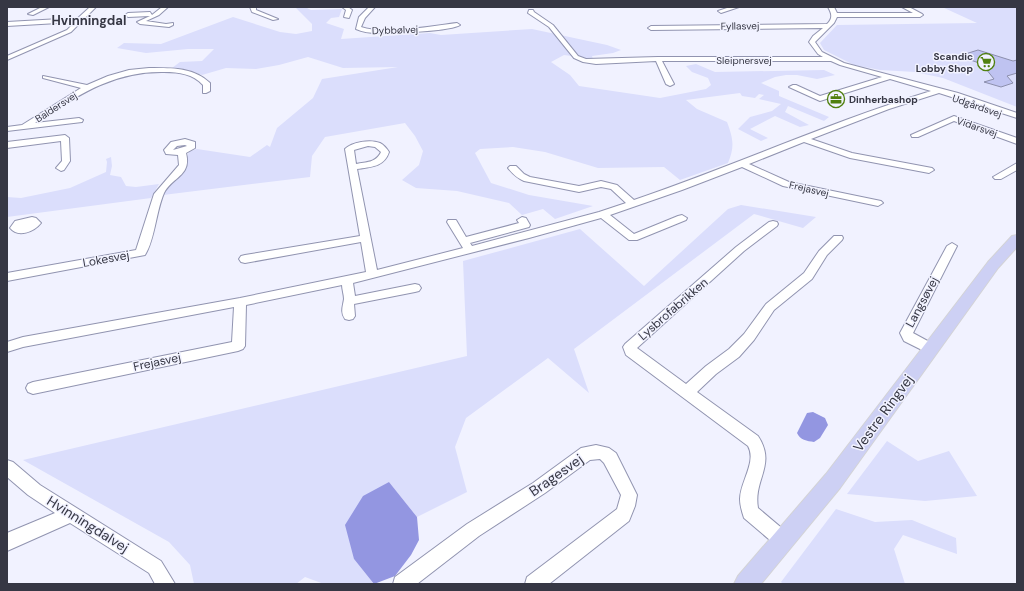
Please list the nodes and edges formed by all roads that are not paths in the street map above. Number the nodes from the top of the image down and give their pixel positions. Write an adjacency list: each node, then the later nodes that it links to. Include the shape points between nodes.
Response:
1 (46, 7): 12 (street)
2 (93, 7): 18 (street)
3 (166, 7): 14 (street)
4 (253, 7): 17 (street, via 254,11)
5 (345, 7): 16 (street, via 349,10)
6 (372, 7): 21 (street, Dybbølvej, via 362,17 358,28 361,30 404,31)
7 (736, 7): 11 (street)
8 (831, 7): 15 (street)
9 (904, 7): 15 (street, via 920,16)
10 (531, 11): 27 (street, Sleipnersvej, via 534,16 551,26 576,57 596,62)
11 (721, 11)
12 (31, 14)
13 (128, 14): 14 (street)
14 (158, 14): 20 (street, via 140,22 167,26)
15 (835, 15): 22 (street, Udgårdsvej, via 833,22)
16 (347, 17)
17 (275, 19)
18 (80, 20): 19 (street); 25 (street, via 69,31)
19 (7, 24)
20 (171, 24)
21 (457, 25)
22 (828, 26): 23 (street, Fyllasvej); 28 (street, Udgårdsvej, via 812,42 820,53)
23 (651, 28)
24 (7, 50): 25 (street)
25 (23, 52): 26 (street)
26 (7, 58)
27 (658, 59): 28 (street, Sleipnersvej); 31 (street)
28 (830, 59): 30 (street, Udgårdsvej, via 855,69)
29 (45, 77): 32 (street, Baldersvej)
30 (890, 77): 33 (street, via 820,99); 35 (street, Udgårdsvej)
31 (670, 84)
32 (86, 87): 34 (street, Baldersvej, via 121,74 166,70 187,72 196,76 206,84); 39 (street, Baldersvej)
33 (793, 87)
34 (206, 91)
35 (937, 91): 36 (street, Udgårdsvej); 38 (street, Udgårdsvej); 42 (street, via 886,107)
36 (1017, 116)
37 (79, 120): 39 (street)
38 (1017, 120)
39 (25, 126): 40 (street)
40 (7, 129)
41 (915, 135): 43 (street, Vidarsvej, via 954,118)
42 (804, 139): 46 (street); 51 (street, via 844,155)
43 (1017, 141)
44 (7, 145): 49 (street, via 65,138 66,162)
45 (182, 152): 70 (street, Lokesvej, via 183,164 162,186 141,253)
46 (743, 164): 55 (street, Frejasvej, via 786,184); 56 (street)
47 (1017, 166): 52 (street)
48 (353, 167): 62 (street)
49 (61, 168)
50 (513, 168): 53 (street)
51 (929, 170)
52 (998, 177)
53 (527, 179): 54 (street); 56 (street, via 579,189 601,184 614,187)
54 (512, 184)
55 (878, 203)
56 (633, 204): 57 (street)
57 (603, 214): 58 (street, via 633,238); 67 (street)
58 (682, 218)
59 (522, 220): 65 (street, via 525,225)
60 (452, 222): 65 (street)
61 (773, 224): 79 (street, Lysbrofabrikken, via 740,249 630,347 631,351)
62 (365, 238): 68 (street); 69 (street)
63 (838, 238): 79 (street, via 823,253 808,276 770,308 734,352)
64 (1017, 239): 77 (main road, Vestre Ringvej, via 993,265)
65 (463, 241): 67 (street)
66 (952, 246): 77 (street, Langsøvej, via 906,333 909,338)
67 (469, 251): 69 (street)
68 (246, 259)
69 (372, 275): 71 (street)
70 (7, 277)
71 (347, 280): 73 (street); 74 (street)
72 (414, 288): 73 (street)
73 (350, 301): 75 (street)
74 (240, 302): 76 (street); 78 (street, Frejasvej, via 238,346)
75 (349, 316)
76 (7, 347)
77 (930, 349): 82 (main road, Vestre Ringvej, via 833,481)
78 (33, 388)
79 (687, 392): 82 (street, Lysbrofabrikken, via 753,441 758,449 758,461 748,498 750,512)
80 (7, 467): 81 (street, Hvinningdalvej, via 34,490)
81 (71, 514): 83 (street); 84 (street, Hvinningdalvej, via 155,567)
82 (784, 541): 87 (main road, Vestre Ringvej)
83 (7, 542)
84 (166, 584)
85 (402, 584): 86 (street, Bragesvej, via 473,530 539,488 587,453 603,453 610,458 629,495 623,515)
86 (534, 584)
87 (746, 584)

